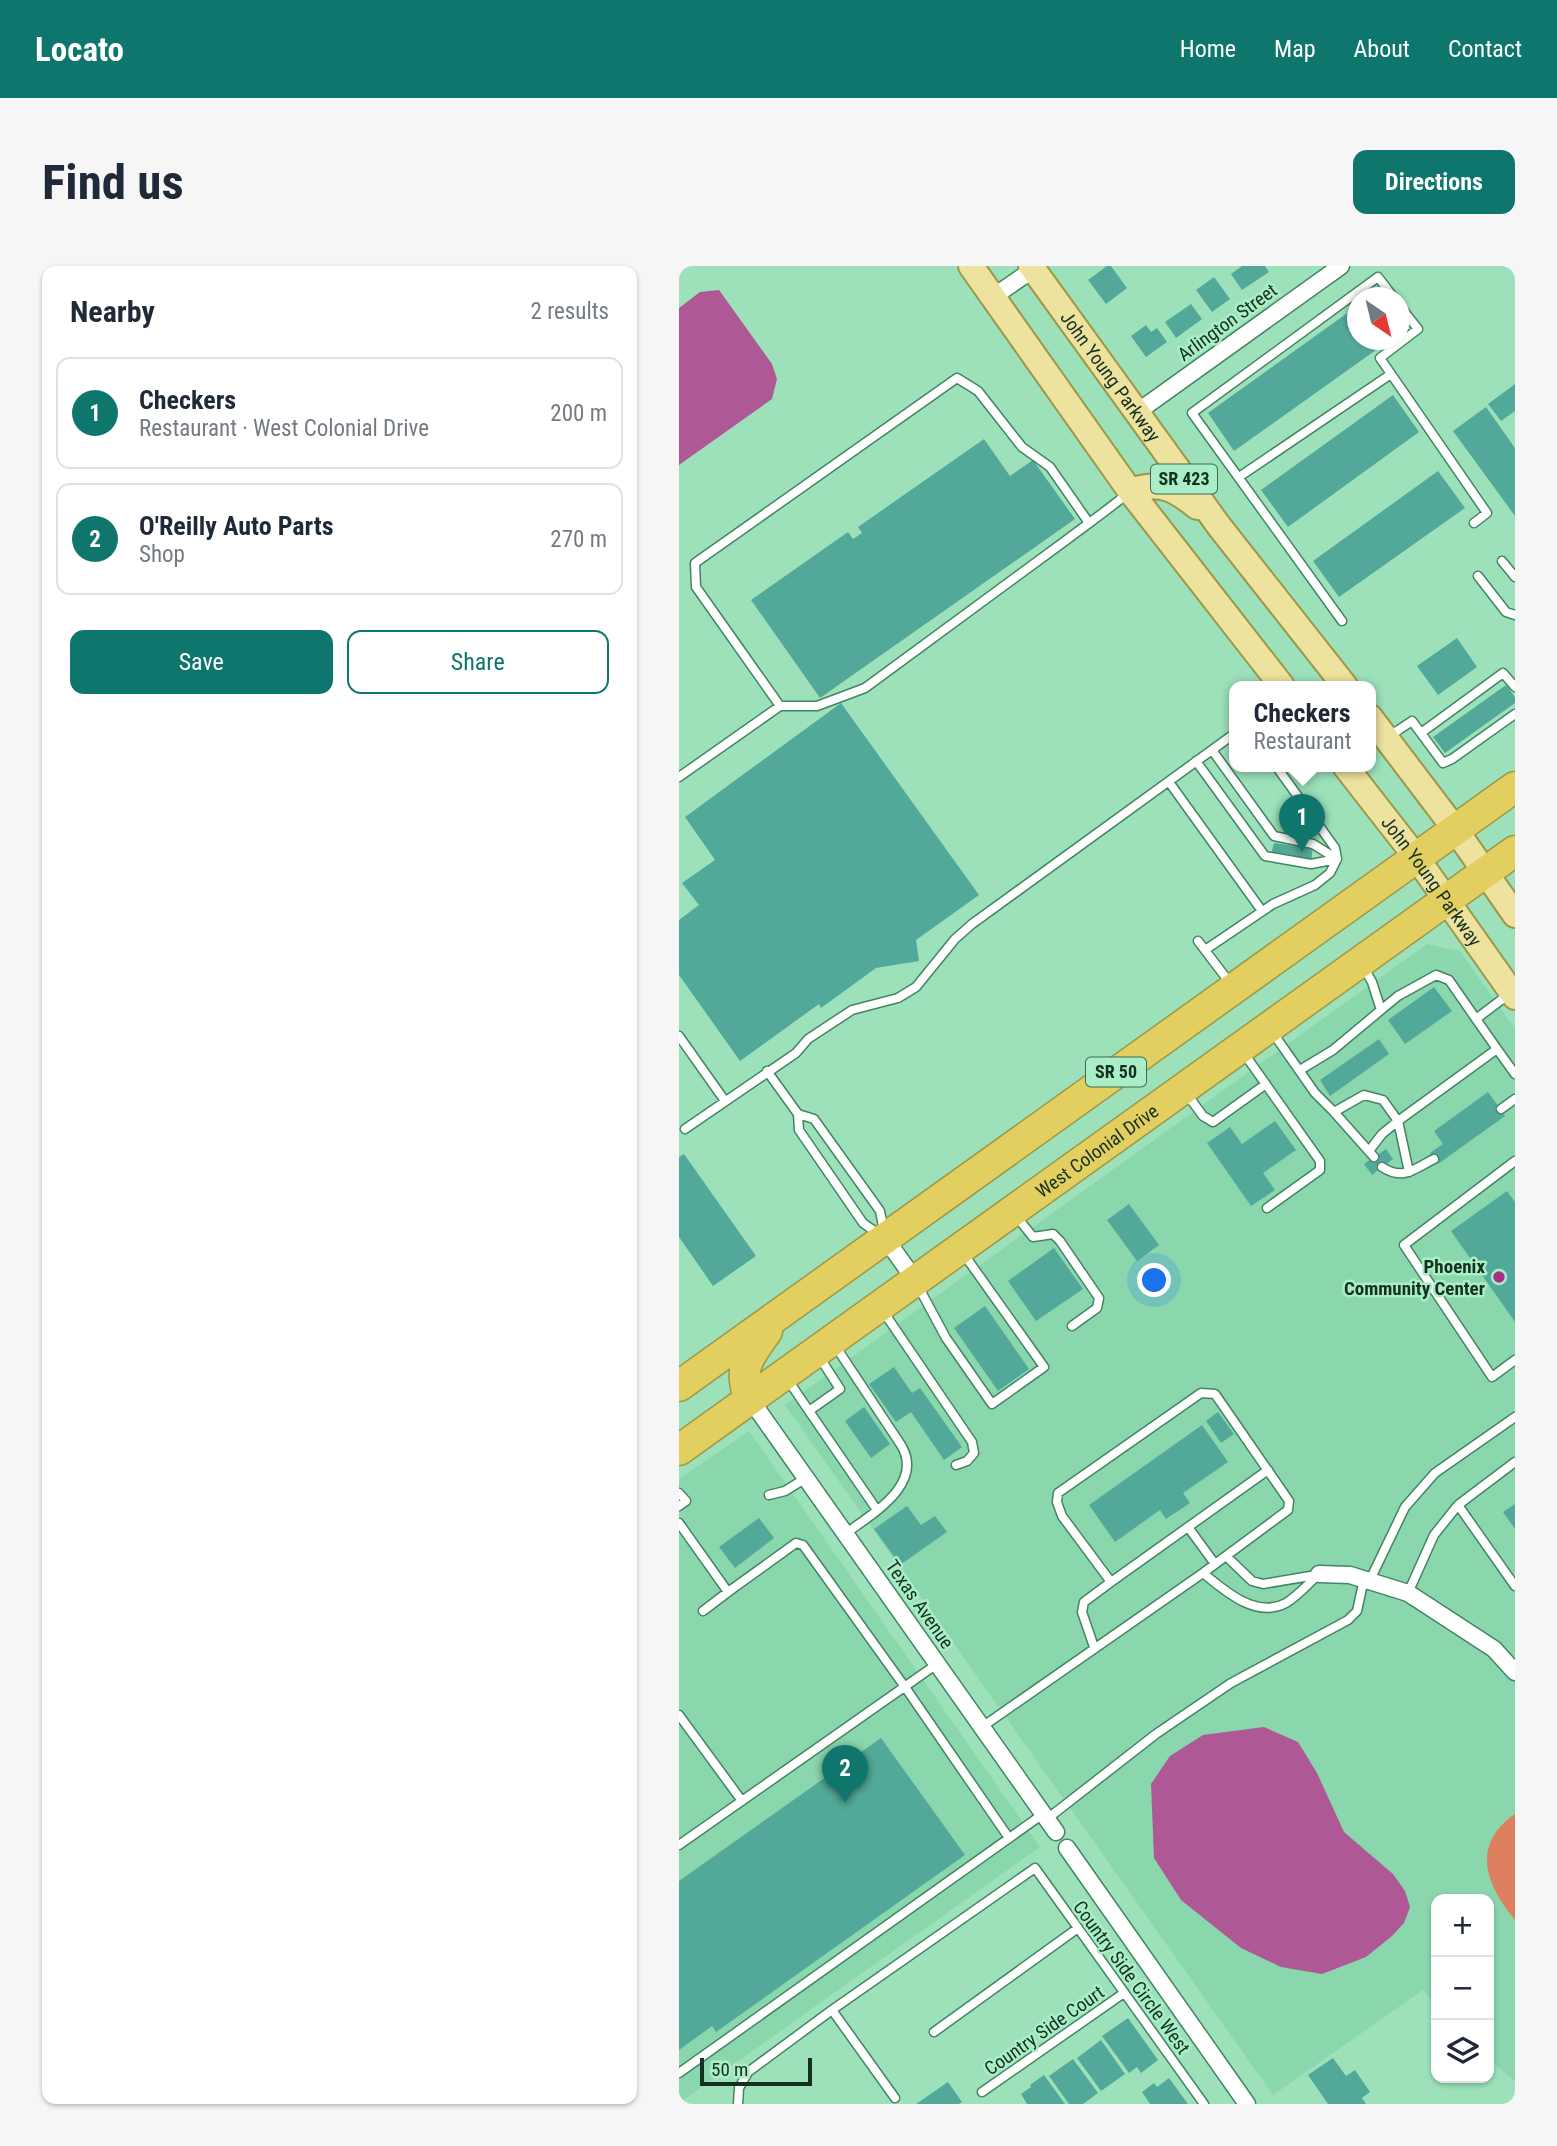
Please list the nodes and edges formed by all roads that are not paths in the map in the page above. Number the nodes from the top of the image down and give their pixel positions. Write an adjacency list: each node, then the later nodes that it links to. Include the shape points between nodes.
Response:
1 (971, 266): 6 (main road, SR 423)
2 (1341, 266): 12 (street, Arlington Street)
3 (1034, 267): 6 (street); 12 (main road, John Young Parkway / SR 423)
4 (1364, 287): 5 (lane, via 1378,277)
5 (1386, 287)
6 (993, 298): 14 (main road, SR 423)
7 (1347, 300): 13 (lane, via 1192,412)
8 (1410, 319): 9 (lane, via 1418,329)
9 (1410, 335)
10 (1390, 350): 11 (lane, via 1380,358)
11 (1391, 374): 13 (lane); 16 (lane, via 1487,513)
12 (1136, 413): 17 (main road, John Young Parkway / SR 423)
13 (1239, 477): 22 (lane)
14 (1130, 491): 15 (lane); 17 (main road, via 1146,485 1163,486 1182,495); 23 (main road, SR 423)
15 (1089, 523): 26 (lane, via 865,688 817,706); 26 (lane, via 1050,467 1022,447 978,391 957,378 695,563 695,587)
16 (1474, 523)
17 (1219, 526): 24 (main road, John Young Parkway / SR 423)
18 (1502, 561): 20 (lane)
19 (1478, 576): 21 (lane, via 1506,612)
20 (1515, 577)
21 (1515, 615)
22 (1342, 621)
23 (1278, 681)
24 (1341, 681)
25 (1515, 687): 29 (lane, via 1503,673)
26 (780, 706): 36 (lane)
27 (1515, 714): 29 (lane, via 1443,763)
28 (1376, 725): 31 (main road)
29 (1420, 733): 31 (lane, via 1412,721)
30 (1229, 738): 32 (lane)
31 (1386, 738): 39 (main road)
32 (1213, 750): 33 (lane); 42 (lane, via 1274,836 1313,844)
33 (1196, 761): 37 (lane); 42 (lane, via 1265,856 1311,864)
34 (1280, 772): 42 (lane, via 1335,848)
35 (1350, 772): 41 (main road, John Young Parkway)
36 (679, 777)
37 (1169, 782): 45 (lane); 59 (lane, via 972,924 916,987 898,998 852,1010)
38 (1515, 787): 39 (highway, SR 50)
39 (1455, 829): 41 (highway, SR 50); 43 (main road)
40 (1515, 850): 43 (highway, West Colonial Drive / SR 50)
41 (1416, 857): 44 (main road, John Young Parkway); 50 (highway, SR 50)
42 (1337, 859): 45 (lane, via 1330,873 1315,885)
43 (1485, 872): 44 (highway, West Colonial Drive / SR 50); 46 (main road)
44 (1446, 900): 49 (highway, West Colonial Drive / SR 50); 51 (main road, John Young Parkway)
45 (1262, 911): 48 (lane)
46 (1515, 915)
47 (1198, 941): 48 (lane)
48 (1205, 950): 50 (lane)
49 (1360, 961): 52 (lane); 54 (highway, West Colonial Drive / SR 50)
50 (1234, 988): 76 (highway, SR 50)
51 (1513, 995): 53 (lane)
52 (1381, 1010): 53 (lane, via 1436,975 1449,980); 58 (lane, via 1333,1050)
53 (1475, 1018): 57 (lane)
54 (1268, 1027): 56 (highway, West Colonial Drive / SR 50); 58 (lane)
55 (679, 1035): 64 (lane)
56 (1240, 1047): 61 (lane); 62 (highway, West Colonial Drive / SR 50)
57 (1497, 1049): 60 (lane); 68 (lane)
58 (1300, 1070): 66 (lane)
59 (767, 1071): 64 (lane); 67 (lane)
60 (1515, 1074)
61 (1266, 1084): 62 (lane, via 1213,1122); 74 (lane, via 1321,1161 1320,1170)
62 (1182, 1088): 75 (highway, West Colonial Drive / SR 50)
63 (1515, 1099): 65 (lane)
64 (725, 1101): 69 (lane)
65 (1501, 1109)
66 (1333, 1112): 68 (lane, via 1364,1095 1383,1100); 68 (lane, via 1371,1154 1382,1134)
67 (798, 1114): 76 (lane, via 799,1130 863,1223); 76 (lane, via 814,1119 880,1211)
68 (1398, 1121): 73 (lane)
69 (685, 1129)
70 (1434, 1159): 73 (lane)
71 (1515, 1161): 83 (lane, via 1404,1245 1492,1377)
72 (1382, 1167): 73 (lane, via 1392,1174)
73 (1409, 1171)
74 (1267, 1208)
75 (1012, 1210): 77 (highway, West Colonial Drive / SR 50); 81 (lane, via 1033,1237 1053,1234 1060,1241 1099,1298 1097,1308)
76 (885, 1238): 78 (street); 80 (highway, SR 50)
77 (959, 1248): 78 (highway, West Colonial Drive / SR 50); 78 (lane, via 1044,1367 992,1404 946,1338)
78 (915, 1280): 79 (highway, West Colonial Drive / SR 50)
79 (879, 1306): 82 (highway, West Colonial Drive / SR 50); 91 (lane, via 972,1442 974,1453)
80 (780, 1314): 85 (highway, SR 50); 86 (highway, via 749,1356 743,1373)
81 (1072, 1326)
82 (823, 1346): 84 (highway, West Colonial Drive / SR 50); 87 (lane, via 840,1388); 98 (lane, via 906,1454 904,1478 893,1497)
83 (1515, 1360)
84 (784, 1375): 86 (highway, West Colonial Drive / SR 50); 87 (lane)
85 (679, 1386)
86 (750, 1399): 89 (highway, West Colonial Drive / SR 50); 93 (street, Texas Avenue)
87 (809, 1411): 98 (lane)
88 (1515, 1417): 106 (lane, via 1434,1473 1405,1507)
89 (679, 1450)
90 (1515, 1462): 96 (lane)
91 (955, 1465)
92 (1268, 1470): 100 (lane); 102 (lane, via 1289,1501 1288,1510); 107 (lane, via 1215,1394 1201,1393 1058,1493 1056,1502 1062,1516)
93 (806, 1478): 95 (lane); 101 (street, Texas Avenue)
94 (679, 1493): 97 (lane, via 686,1501)
95 (769, 1495)
96 (1458, 1505): 108 (lane); 110 (lane, via 1434,1535)
97 (679, 1506)
98 (877, 1510): 101 (lane)
99 (679, 1523): 109 (lane)
100 (1188, 1527): 103 (lane); 107 (lane)
101 (845, 1534): 113 (street, Texas Avenue)
102 (1226, 1556): 103 (lane); 105 (lane, via 1252,1581 1263,1584)
103 (1215, 1564): 104 (lane)
104 (1203, 1573): 105 (lane, via 1231,1596 1270,1608 1286,1603); 112 (lane)
105 (1319, 1574): 106 (street)
106 (1367, 1579): 110 (street); 119 (lane, via 1348,1620 1231,1683 1156,1734)
107 (1111, 1582): 112 (lane, via 1084,1602 1082,1612)
108 (1515, 1586)
109 (729, 1592): 111 (lane); 115 (lane, via 796,1543 803,1545)
110 (1408, 1593): 114 (street, via 1494,1649)
111 (703, 1611)
112 (1094, 1647): 117 (lane)
113 (937, 1664): 115 (lane); 117 (street, Texas Avenue)
114 (1515, 1672)
115 (905, 1687): 118 (lane); 120 (lane)
116 (679, 1715): 118 (lane)
117 (982, 1727): 119 (street, Texas Avenue)
118 (742, 1801): 121 (lane)
119 (1049, 1822): 120 (lane)
120 (1009, 1838): 127 (lane)
121 (679, 1845)
122 (1067, 1848): 132 (street)
123 (1078, 1928): 124 (lane, Country Side Circle West); 125 (lane, Country Side Circle West, via 1035,1868); 126 (lane)
124 (1125, 1993): 128 (lane, Country Side Court); 131 (lane, Country Side Circle West)
125 (832, 2010): 129 (lane); 130 (lane, via 748,2072 739,2088)
126 (934, 2032)
127 (679, 2073)
128 (982, 2092)
129 (895, 2098)
130 (738, 2104)
131 (1204, 2104)
132 (1247, 2104)

